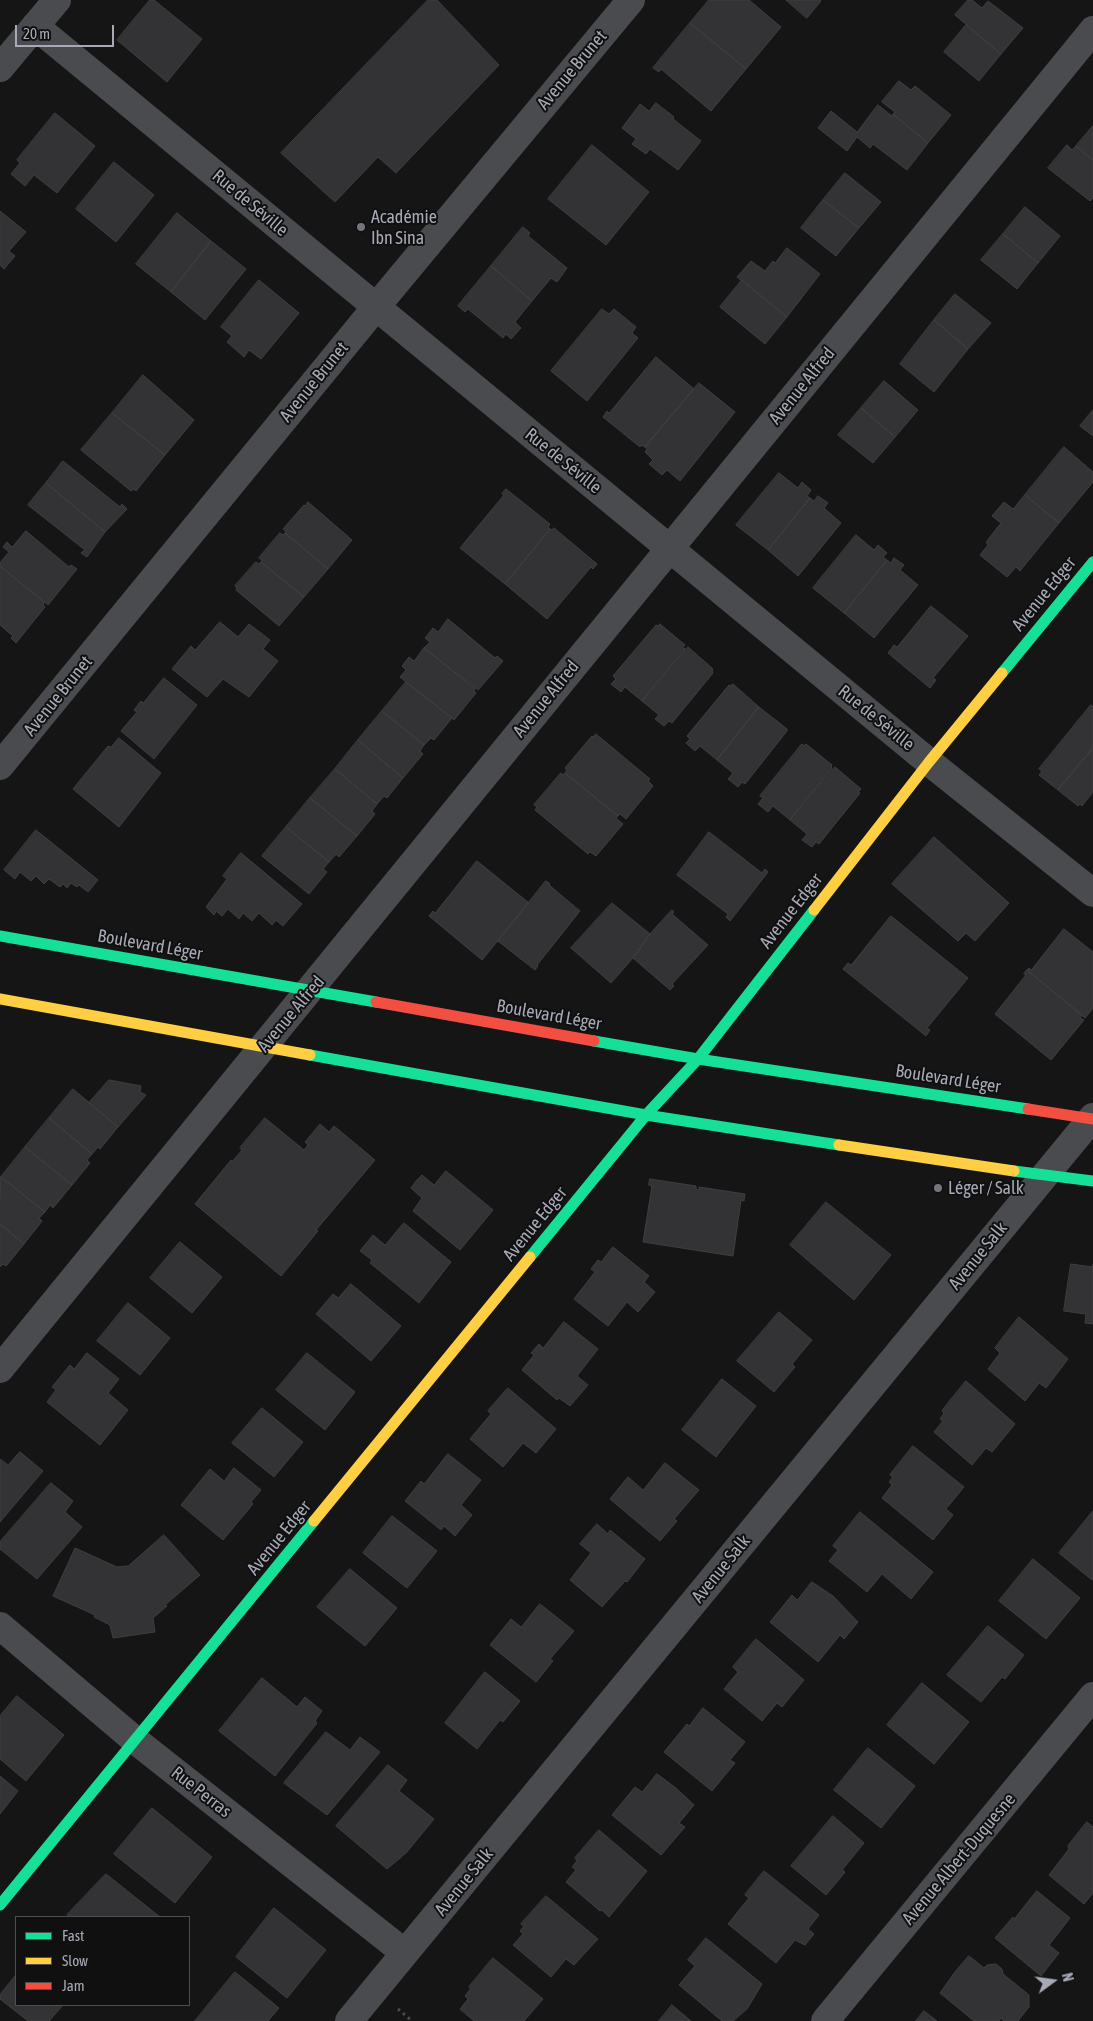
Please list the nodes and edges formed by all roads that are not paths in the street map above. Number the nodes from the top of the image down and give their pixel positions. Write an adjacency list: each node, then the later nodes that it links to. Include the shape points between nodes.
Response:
1 (57, 0): 3 (street)
2 (631, 0): 6 (street, Avenue Brunet)
3 (35, 26): 5 (street); 6 (street, Rue de Séville)
4 (1093, 30): 7 (street, Avenue Alfred)
5 (0, 68)
6 (376, 307): 7 (street, Rue de Séville); 10 (street, Avenue Brunet)
7 (670, 548): 9 (street, Rue de Séville); 13 (street, Avenue Alfred)
8 (1093, 562): 9 (main road, Avenue Edger)
9 (929, 762): 11 (street, Rue de Séville); 16 (main road, Avenue Edger)
10 (0, 766)
11 (1093, 893)
12 (0, 936): 13 (main road, Boulevard Léger)
13 (310, 991): 15 (street, Avenue Alfred); 16 (main road, Boulevard Léger)
14 (0, 999): 15 (main road)
15 (265, 1045): 17 (main road); 21 (street, Avenue Alfred)
16 (698, 1059): 17 (main road, Avenue Edger); 18 (main road, Boulevard Léger)
17 (646, 1115): 19 (main road, via 974,1166); 24 (main road, Avenue Edger)
18 (1093, 1118): 19 (street, Avenue Salk)
19 (1046, 1174): 20 (main road); 26 (street, Avenue Salk)
20 (1093, 1181)
21 (0, 1369)
22 (0, 1626): 24 (street, Rue Perras)
23 (1093, 1696): 28 (street, Avenue Albert-Duquesne)
24 (136, 1741): 25 (main road, Avenue Edger); 26 (street, Rue Perras)
25 (0, 1905)
26 (405, 1953): 27 (street, Avenue Salk)
27 (349, 2021)
28 (825, 2021)

